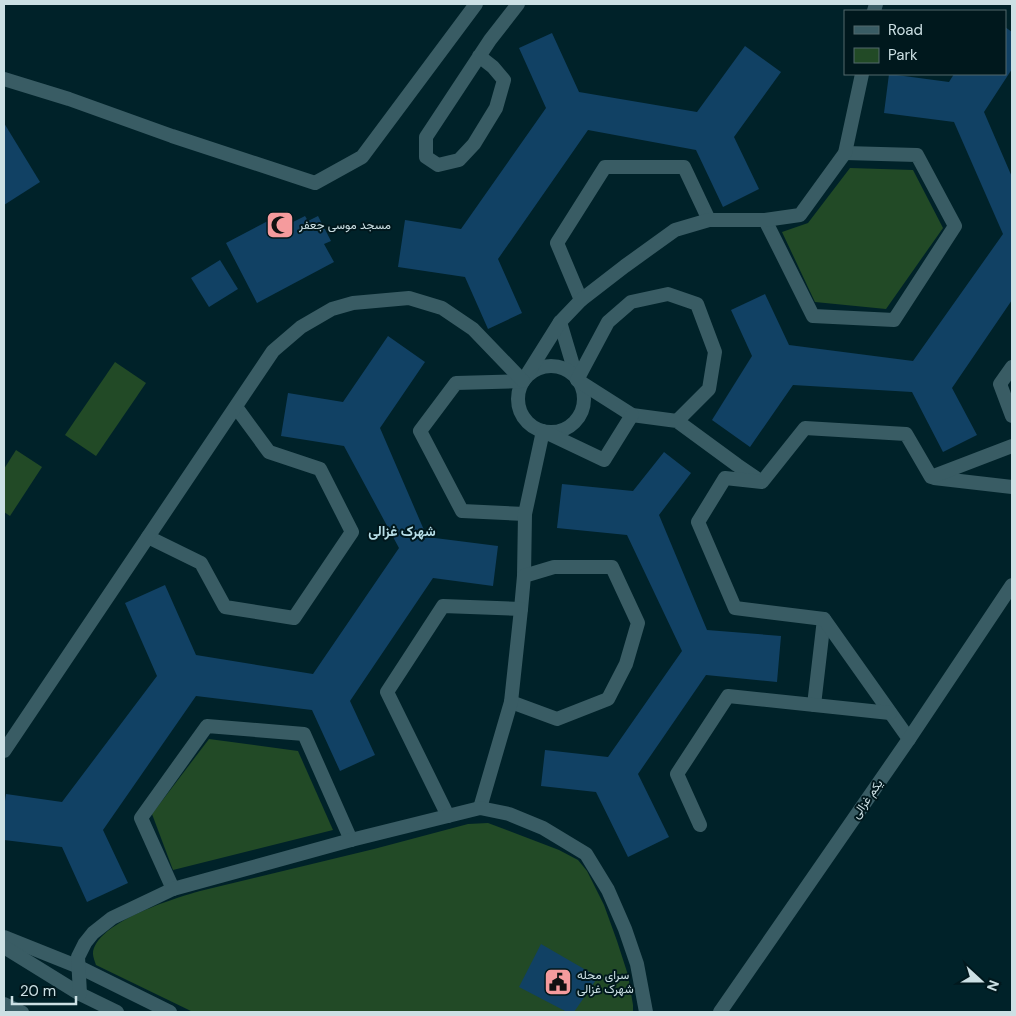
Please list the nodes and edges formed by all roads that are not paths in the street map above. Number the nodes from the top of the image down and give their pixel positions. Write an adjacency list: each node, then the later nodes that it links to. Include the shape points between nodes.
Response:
1 (476, 4): 5 (street, via 362,157 314,183)
2 (518, 4): 3 (street)
3 (479, 56): 3 (street, via 426,137 426,157 438,165 459,160 474,144 496,108 504,80)
4 (862, 75): 6 (street)
5 (4, 79)
6 (845, 154): 8 (street, via 800,214); 8 (street, via 917,155 955,226 894,320 812,316)
7 (709, 220): 8 (street); 9 (street, via 675,230); 9 (street, via 684,167 605,167 557,243)
8 (764, 220)
9 (582, 300): 10 (street)
10 (560, 322): 12 (street); 13 (street)
11 (1012, 367): 16 (street, via 1000,384)
12 (577, 380): 13 (street, via 570,372 550,366 530,373); 15 (street); 17 (street, via 608,322 631,302 668,294 697,304 715,352 709,389); 18 (street, via 584,401 575,422 555,432)
13 (523, 381): 14 (street, via 473,329 442,308 409,298 384,300 332,309 301,327 273,352); 18 (street, via 518,401 520,412 534,428); 23 (street, via 456,383 420,430 462,511)
14 (236, 408): 24 (street); 24 (street, via 269,452 320,469 352,532 294,618 225,607 201,563)
15 (632, 415): 17 (street); 18 (street, via 604,460)
16 (1012, 416)
17 (677, 421): 21 (street)
18 (543, 431): 23 (street)
19 (1012, 446): 20 (street)
20 (931, 477): 21 (street, via 906,434 805,428); 22 (street)
21 (762, 482): 28 (street, via 725,478 698,522 735,608)
22 (1012, 487)
23 (525, 514): 25 (street)
24 (148, 537): 33 (street)
25 (524, 576): 27 (street); 29 (street, via 554,567 612,567 638,623 626,664 608,699 557,719)
26 (1012, 585): 32 (street, یکم غزالی)
27 (522, 609): 29 (street); 35 (street, via 443,606 387,692)
28 (824, 619): 30 (street); 31 (street)
29 (511, 702): 34 (street)
30 (814, 705): 31 (street); 36 (street, via 728,696 677,774)
31 (890, 713): 32 (street)
32 (908, 739): 48 (street, یکم غزالی)
33 (4, 751)
34 (480, 808): 35 (street); 47 (street, via 509,814 543,828 586,854 608,890 625,929 637,964)
35 (448, 816): 37 (street)
36 (700, 825)
37 (351, 840): 38 (street); 38 (street, via 304,734 206,726 141,818)
38 (173, 889): 41 (street, via 112,918 93,933 78,957)
39 (4, 937): 41 (street)
40 (4, 948): 42 (street)
41 (79, 968): 42 (street); 46 (street)
42 (80, 994): 45 (street)
43 (4, 1004): 44 (lane)
44 (22, 1012)
45 (117, 1012)
46 (170, 1012)
47 (646, 1012)
48 (720, 1012)

